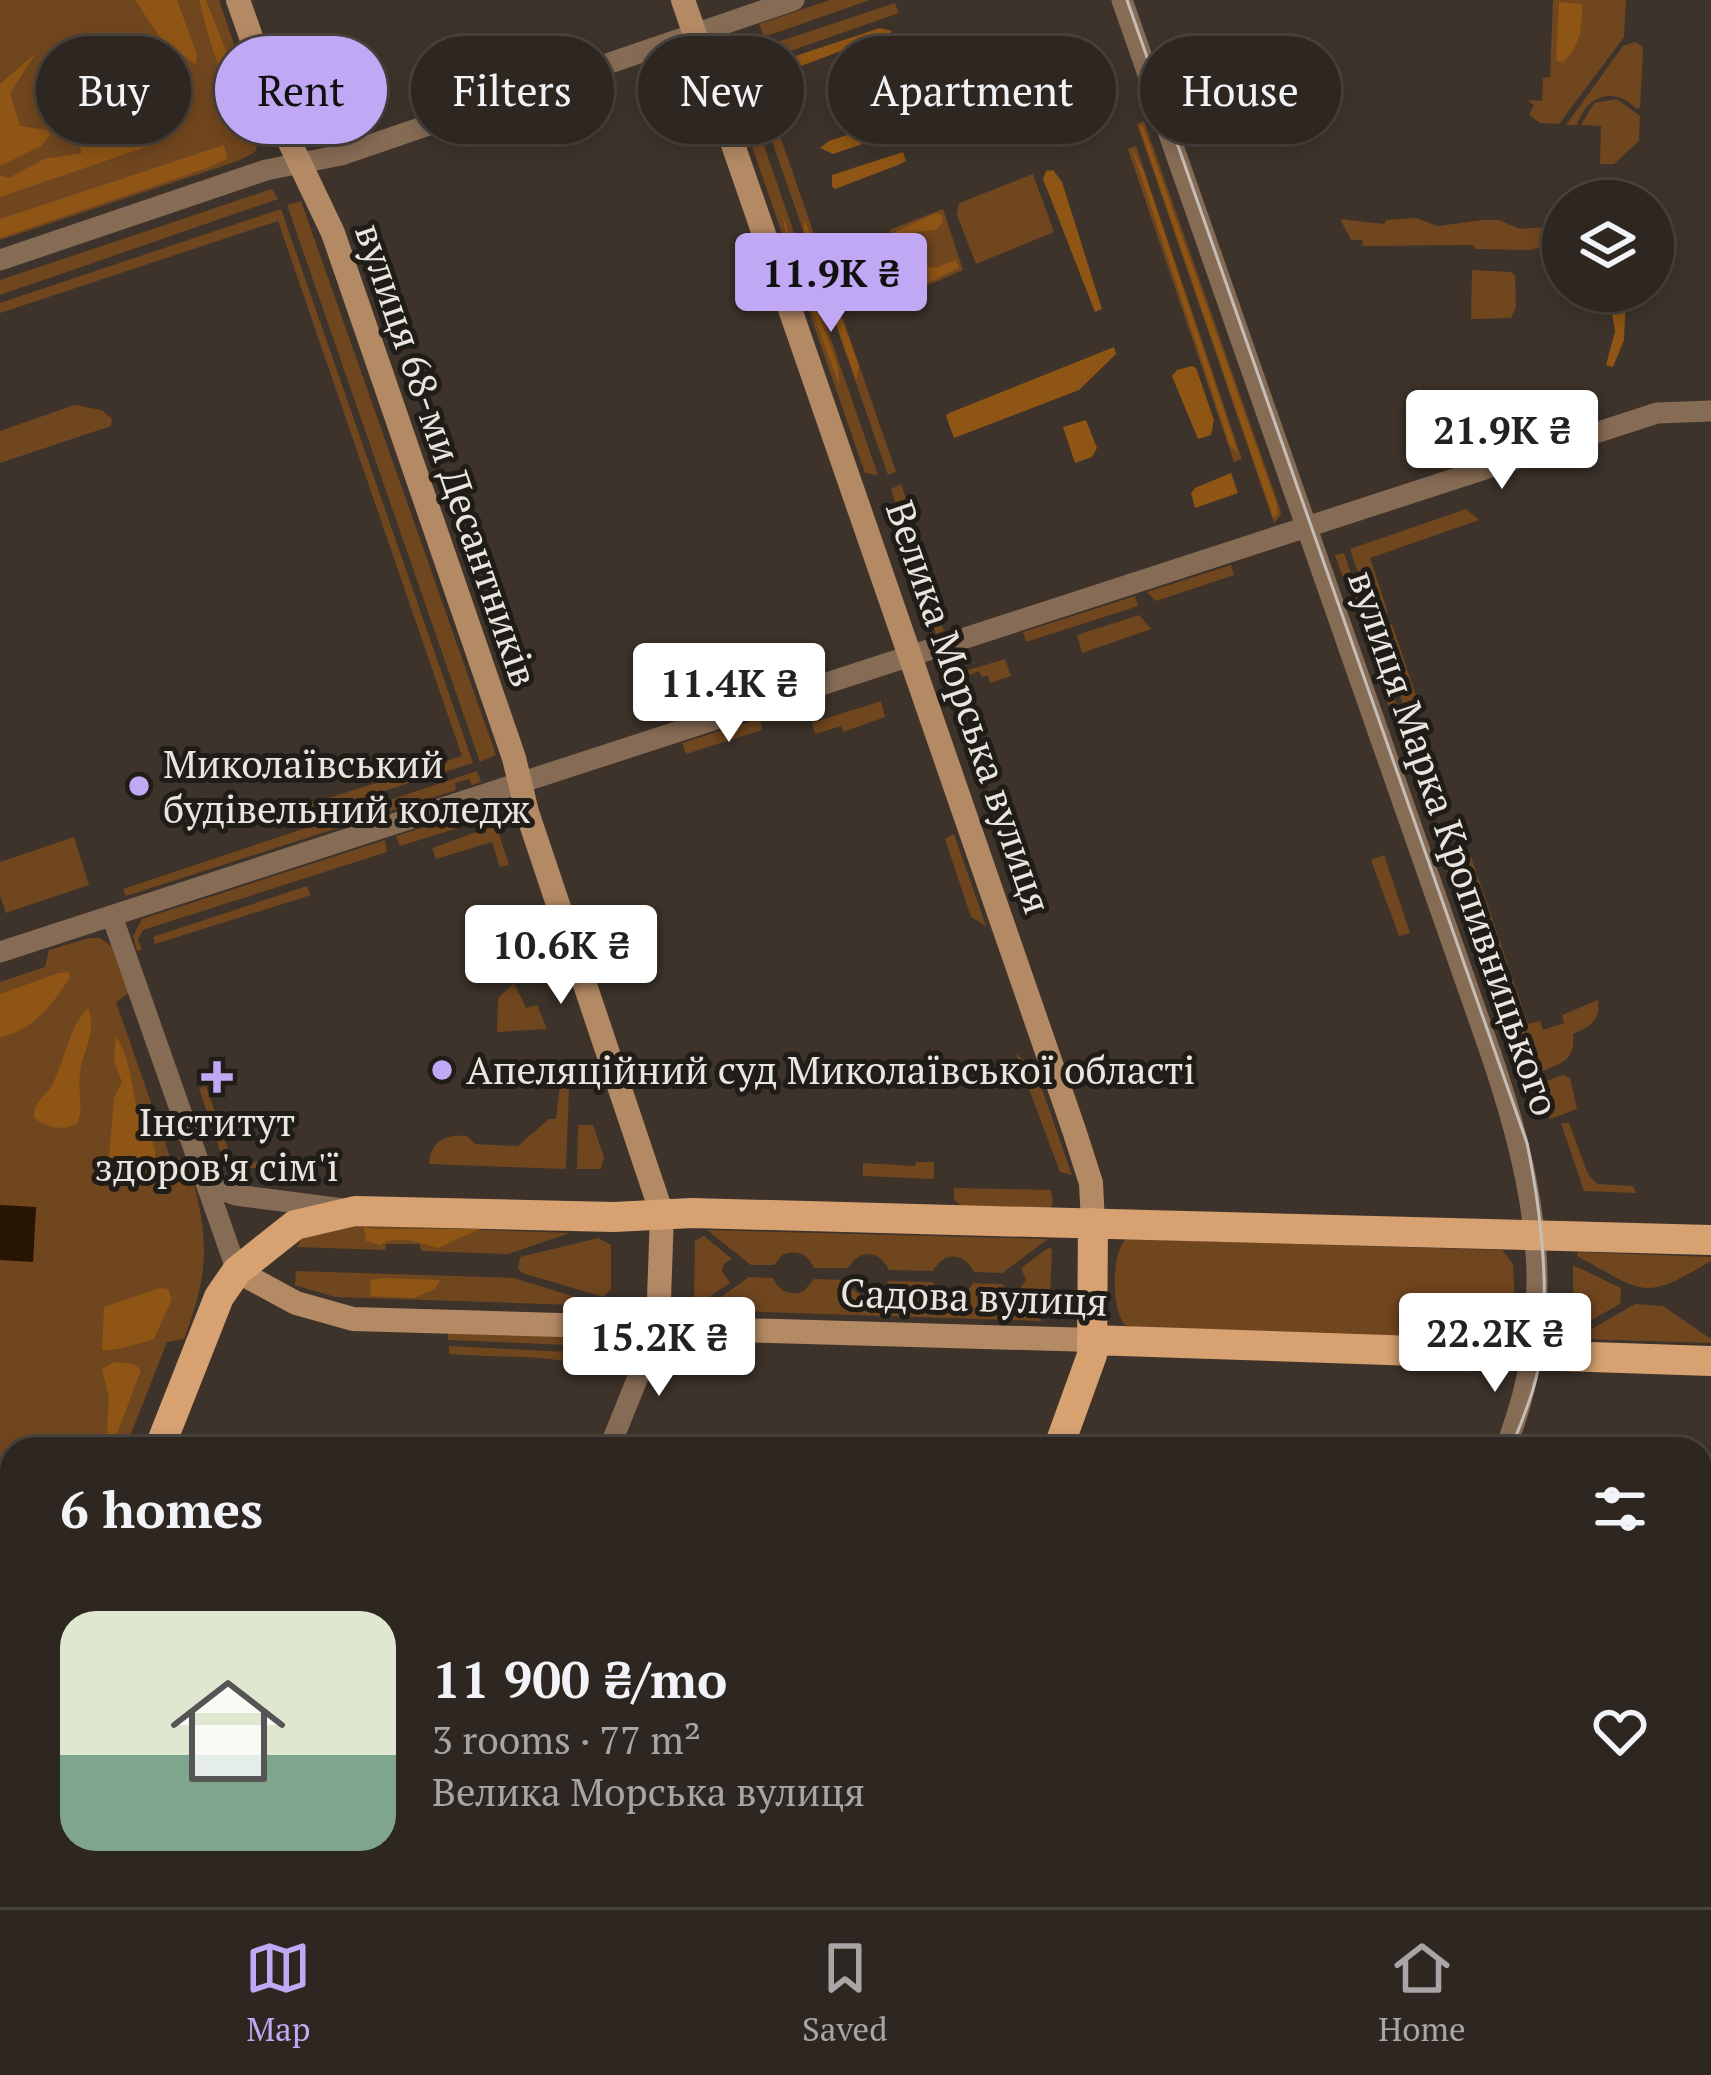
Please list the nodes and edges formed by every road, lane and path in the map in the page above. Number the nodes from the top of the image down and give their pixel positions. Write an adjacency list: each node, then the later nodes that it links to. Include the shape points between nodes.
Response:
1 (238, 0): 6 (main road, вулиця 68-ми Десантників)
2 (683, 0): 5 (main road, Велика Морська вулиця)
3 (794, 0): 5 (street)
4 (1122, 0): 9 (street, вулиця Марка Кропивницького)
5 (695, 34): 6 (street); 10 (main road, Велика Морська вулиця)
6 (299, 164): 7 (street); 11 (main road, вулиця 68-ми Десантників, via 333,232)
7 (0, 260)
8 (1711, 411): 9 (street, via 1657,413)
9 (1305, 526): 10 (street); 18 (street, вулиця Марка Кропивницького, via 1507,1100)
10 (910, 656): 11 (street); 17 (main road, Велика Морська вулиця, via 1080,1148)
11 (520, 782): 12 (street); 16 (main road, вулиця 68-ми Десантників)
12 (112, 916): 13 (street); 14 (street)
13 (0, 952)
14 (208, 1185): 15 (street, Садова вулиця); 20 (street)
15 (355, 1211): 16 (main road, Садова вулиця); 20 (main road, Садова вулиця, via 296,1225)
16 (662, 1214): 17 (main road, Садова вулиця); 21 (main road)
17 (1093, 1223): 18 (main road, Садова вулиця); 22 (main road, Велика Морська вулиця)
18 (1534, 1235): 19 (main road, Садова вулиця); 23 (street, вулиця Марка Кропивницького)
19 (1711, 1240)
20 (237, 1271): 21 (main road, Садова вулиця, via 276,1295 353,1319); 25 (main road)
21 (658, 1327): 22 (main road, Садова вулиця); 26 (street)
22 (1092, 1340): 23 (main road, Садова вулиця); 27 (main road, Велика Морська вулиця)
23 (1534, 1355): 24 (main road, Садова вулиця); 28 (street, вулиця Марка Кропивницького)
24 (1711, 1361)
25 (164, 1437)
26 (614, 1437)
27 (1063, 1437)
28 (1509, 1437)

